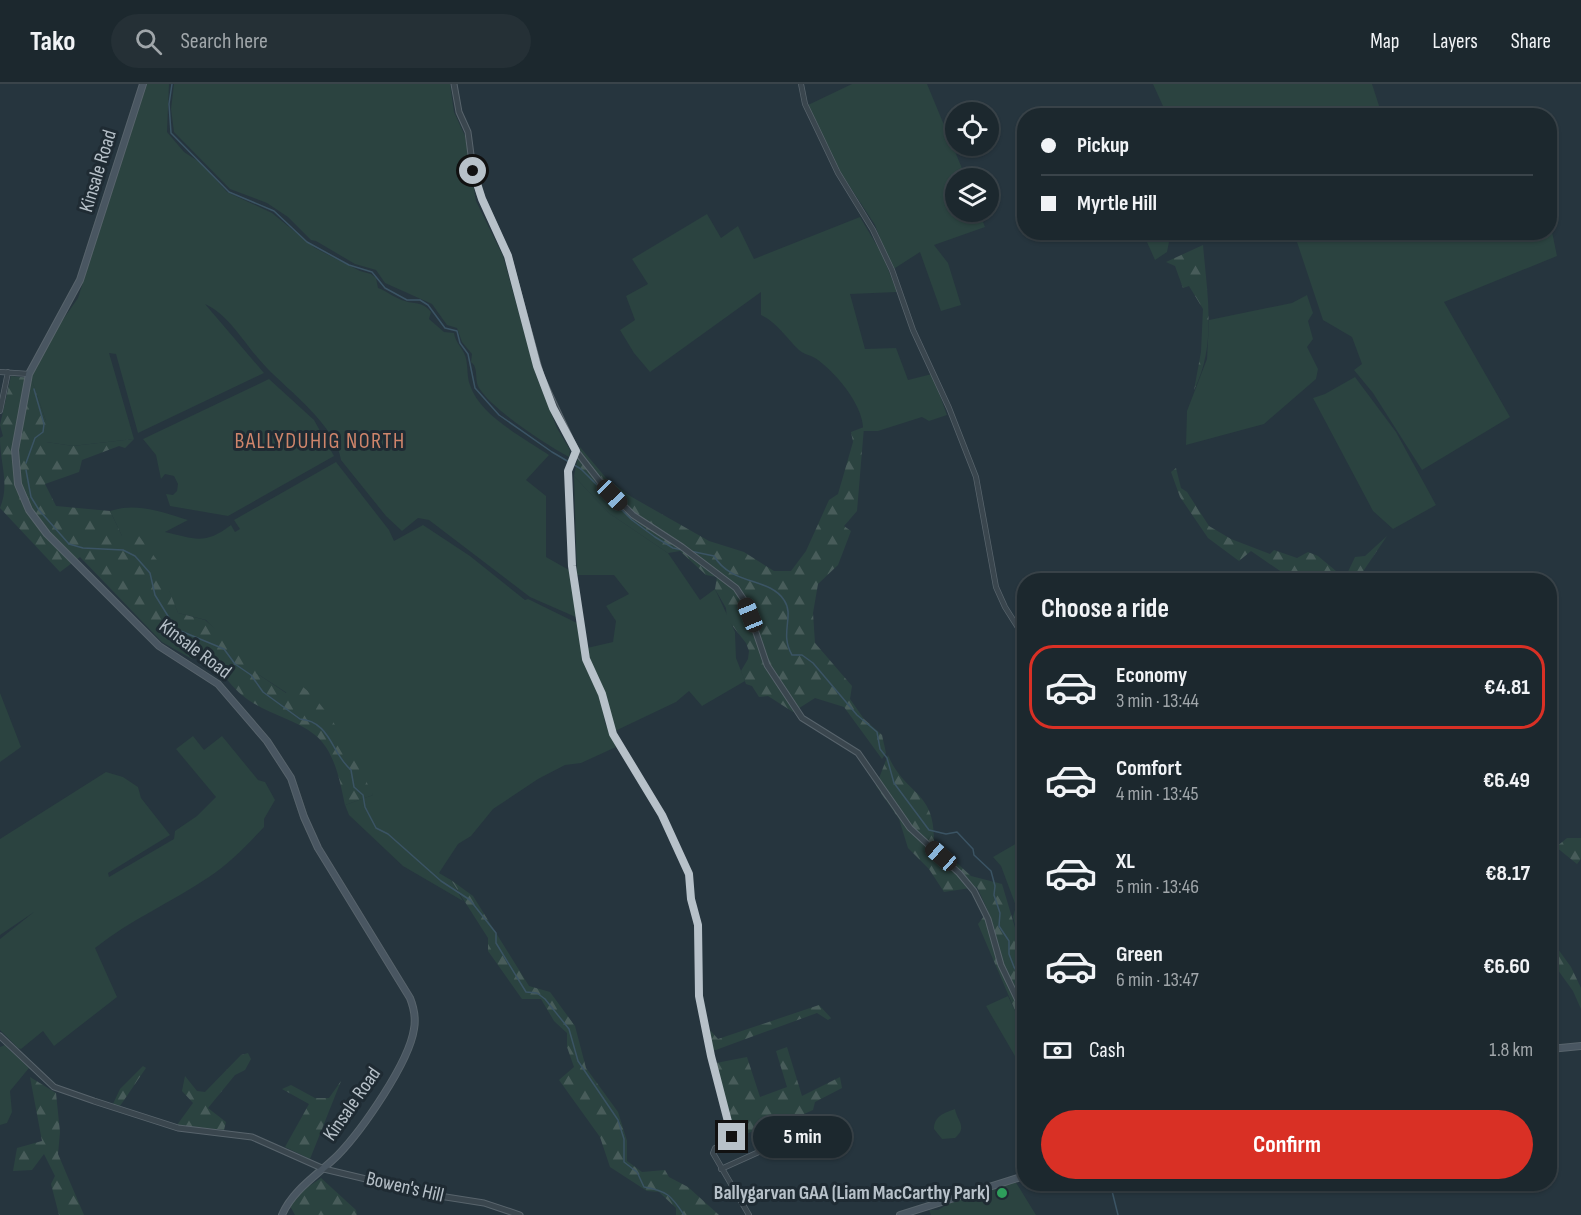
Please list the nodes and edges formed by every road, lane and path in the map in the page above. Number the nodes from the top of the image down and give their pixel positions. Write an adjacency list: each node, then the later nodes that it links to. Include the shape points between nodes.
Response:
1 (142, 84): 6 (main road, Kinsale Road, via 80,280)
2 (454, 84): 8 (street, via 459,112 468,132 476,183 504,243 537,366)
3 (801, 84): 9 (street, via 805,104 838,173 892,270 913,330 949,408 976,477 996,587)
4 (0, 372): 5 (street)
5 (8, 372): 6 (street); 7 (street)
6 (29, 374): 15 (main road, Kinsale Road, via 19,415 15,458 18,484 29,510 47,534 152,639 211,677 267,741 291,778 318,848 410,998 415,1022 409,1046 363,1124)
7 (0, 411)
8 (576, 451): 10 (street, via 622,505 724,577 741,595 767,664 802,718 858,753 910,828 974,891); 16 (street, via 570,461 572,566 586,659 602,694 613,734 662,815 689,874 698,925 699,996 732,1134 729,1142 713,1150)
9 (1017, 624)
10 (1017, 998)
11 (0, 1036): 15 (street, Bowen's Hill, via 54,1087 178,1128 252,1137)
12 (1581, 1046): 13 (main road)
13 (1557, 1048)
14 (761, 1151): 16 (street)
15 (324, 1169): 18 (main road, Kinsale Road, via 298,1191); 19 (street, Bowen's Hill, via 484,1203)
16 (721, 1169): 20 (street)
17 (1017, 1178): 21 (main road)
18 (282, 1215)
19 (520, 1215)
20 (749, 1215)
21 (900, 1215)

